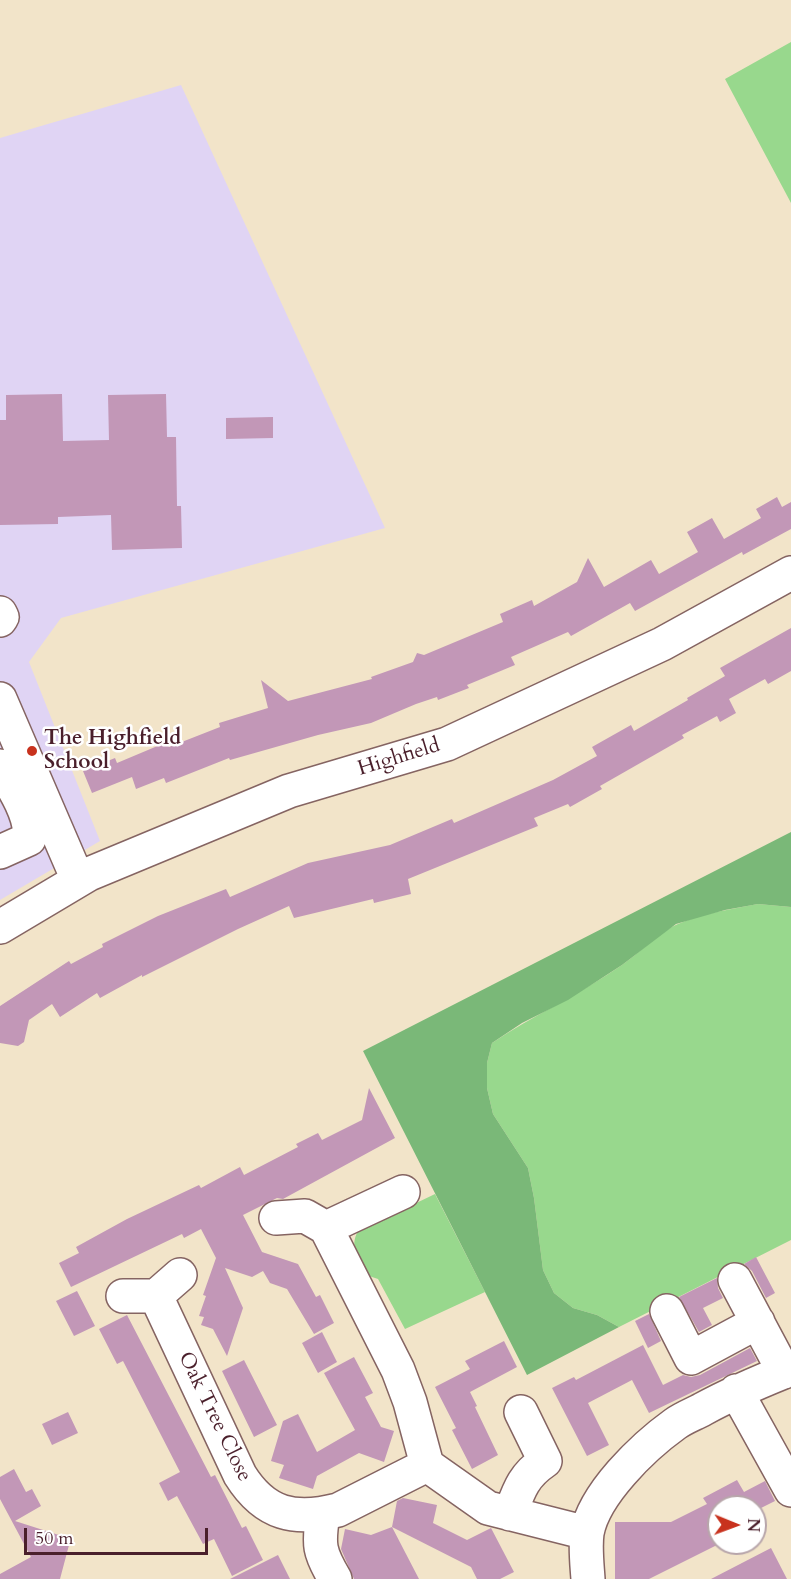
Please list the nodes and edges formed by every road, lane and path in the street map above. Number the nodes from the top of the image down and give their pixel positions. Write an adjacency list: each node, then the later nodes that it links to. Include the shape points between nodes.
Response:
1 (791, 573): 7 (street, Highfield, via 662,644 447,744 289,791)
2 (0, 613): 3 (street)
3 (0, 620)
4 (2, 710): 7 (street)
5 (0, 766): 6 (street, via 13,785 31,828 29,839)
6 (0, 852)
7 (78, 880): 8 (street, Highfield)
8 (0, 927)
9 (403, 1191): 11 (street)
10 (276, 1218): 11 (street, via 304,1216)
11 (326, 1228): 21 (street, via 398,1370)
12 (180, 1275): 15 (street)
13 (735, 1280): 17 (street)
14 (123, 1296): 15 (street)
15 (156, 1296): 23 (street, Oak Tree Close, via 250,1490 276,1510)
16 (667, 1311): 17 (street, via 691,1358)
17 (758, 1322): 18 (street)
18 (788, 1371): 19 (street)
19 (736, 1391): 22 (street); 25 (street, via 675,1424 630,1463 611,1484)
20 (521, 1412): 24 (street, via 545,1461 522,1483)
21 (427, 1465): 23 (street, Oak Tree Close, via 339,1510); 24 (street, via 488,1508)
22 (791, 1490)
23 (323, 1514): 26 (street, via 322,1556)
24 (510, 1514): 25 (street)
25 (587, 1533): 27 (street)
26 (335, 1579)
27 (588, 1579)

